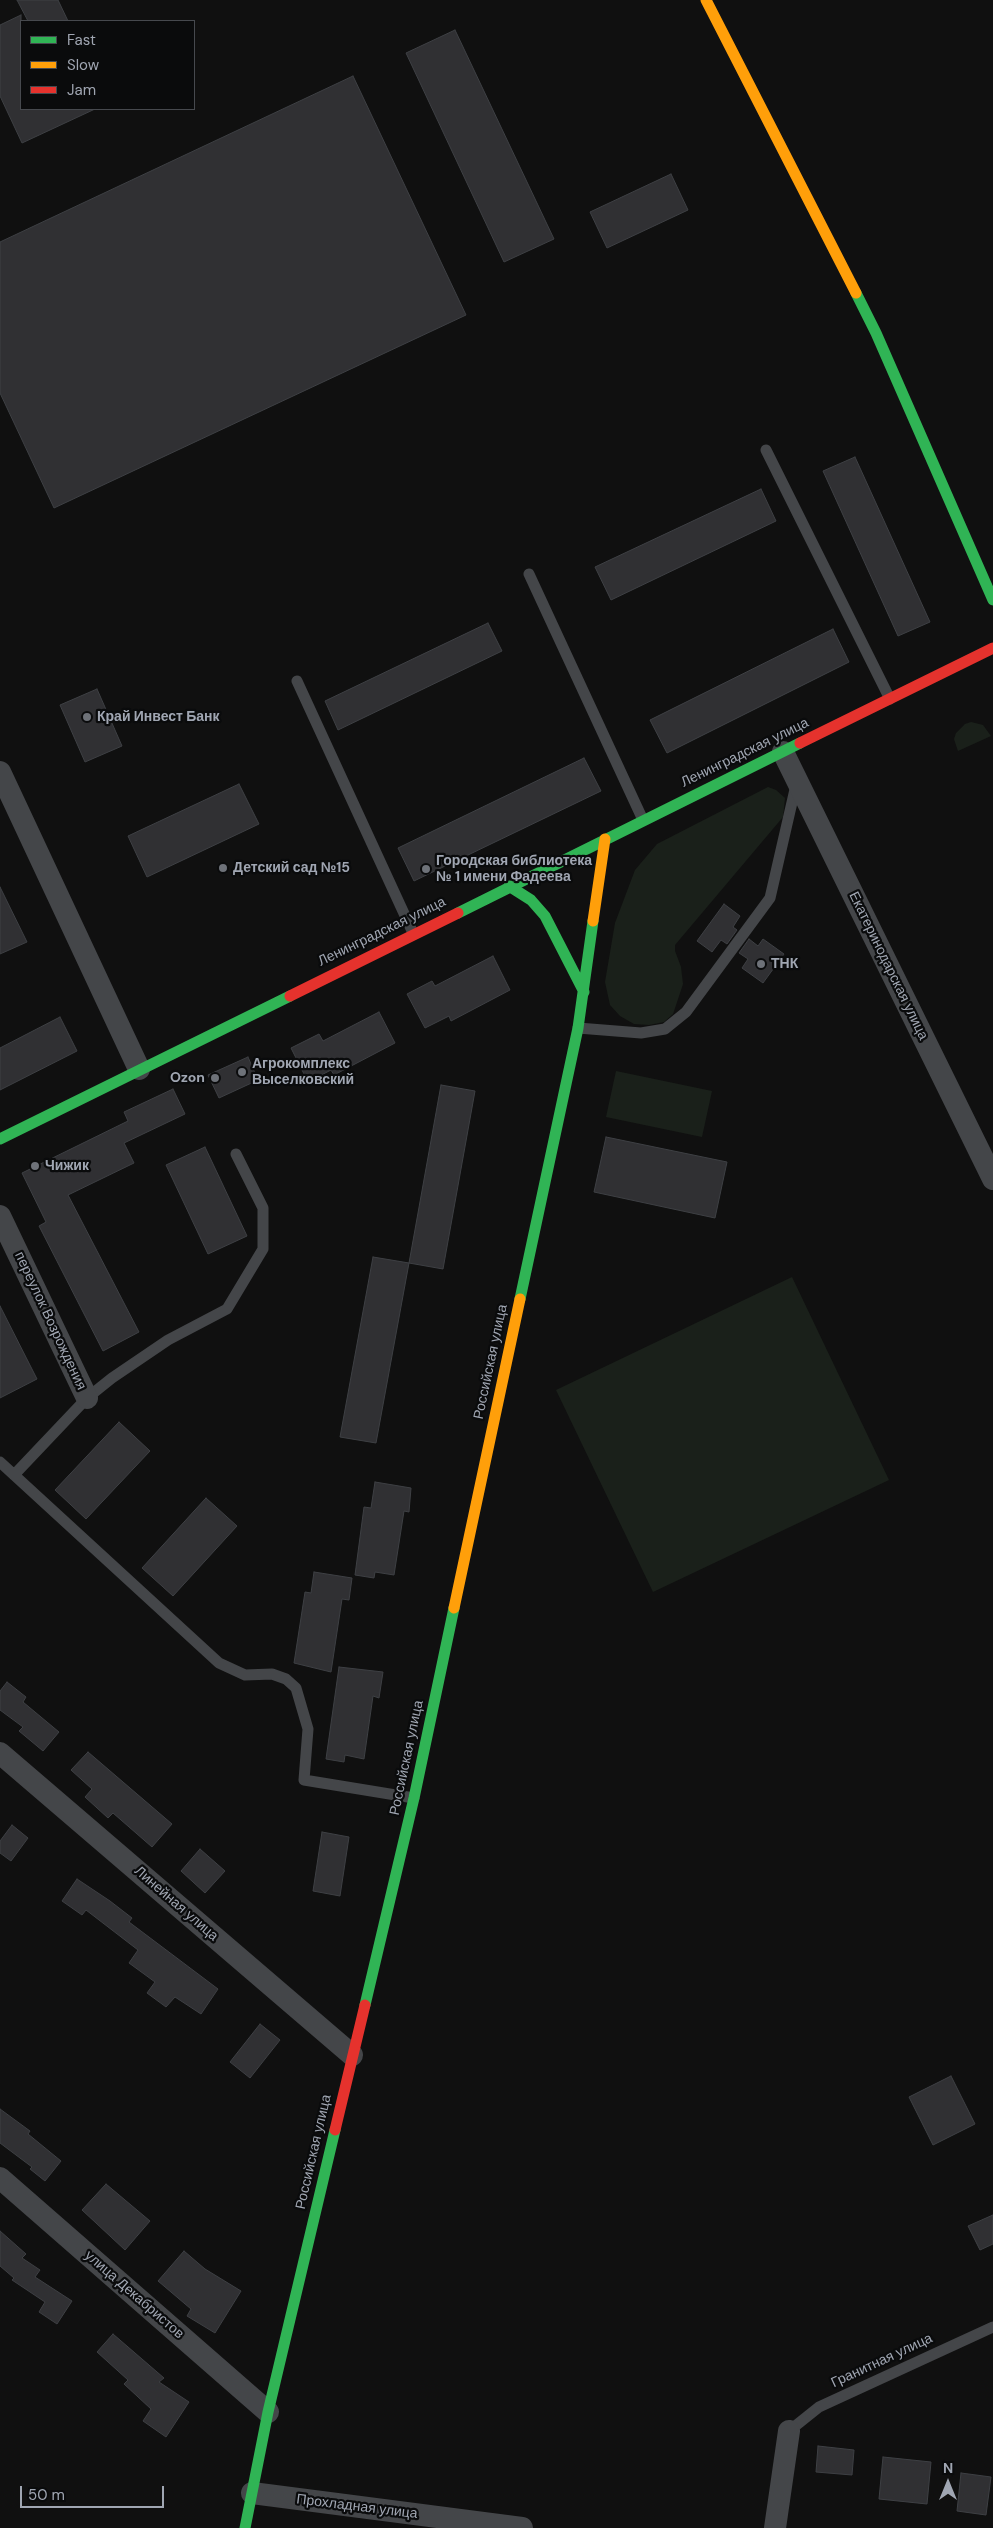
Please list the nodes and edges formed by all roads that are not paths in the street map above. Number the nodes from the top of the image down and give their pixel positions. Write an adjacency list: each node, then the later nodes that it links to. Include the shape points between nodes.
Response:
1 (706, 0): 4 (street, via 876,333)
2 (766, 450): 7 (lane)
3 (529, 574): 11 (lane)
4 (993, 600)
5 (993, 648): 7 (street, Ленинградская улица)
6 (297, 681): 14 (lane)
7 (890, 699): 8 (street, Ленинградская улица)
8 (783, 752): 10 (street, Екатеринодарская улица); 11 (street, Ленинградская улица)
9 (2, 779): 17 (street)
10 (798, 781): 16 (lane, via 770,898 686,1012 665,1029 641,1033); 20 (street, Екатеринодарская улица)
11 (643, 820): 12 (street, Ленинградская улица)
12 (606, 839): 13 (street, Ленинградская улица); 15 (street, Российская улица)
13 (510, 886): 14 (street, Ленинградская улица); 15 (street, via 531,900 545,916)
14 (413, 933): 17 (street, Ленинградская улица)
15 (584, 992): 16 (street, Российская улица)
16 (578, 1028): 26 (street, Российская улица)
17 (138, 1069): 18 (street, Ленинградская улица)
18 (0, 1139)
19 (236, 1154): 22 (lane, via 263,1208 263,1249 227,1309 168,1340)
20 (993, 1180)
21 (0, 1216): 22 (street, переулок Возрождения)
22 (87, 1398): 24 (lane)
23 (0, 1462): 24 (lane)
24 (14, 1475): 26 (lane, via 218,1663 245,1675 272,1674 286,1679 296,1688 308,1729 304,1780)
25 (0, 1753): 27 (street, Линейная улица)
26 (414, 1798): 27 (street, Российская улица)
27 (352, 2055): 30 (street, Российская улица)
28 (0, 2178): 30 (street, улица Декабристов)
29 (993, 2327): 31 (lane, Гранитная улица, via 819,2407)
30 (268, 2412): 32 (street, Российская улица)
31 (789, 2431): 35 (street)
32 (252, 2493): 33 (street, Российская улица); 34 (street, Прохладная улица)
33 (245, 2528)
34 (522, 2528)
35 (775, 2528)

